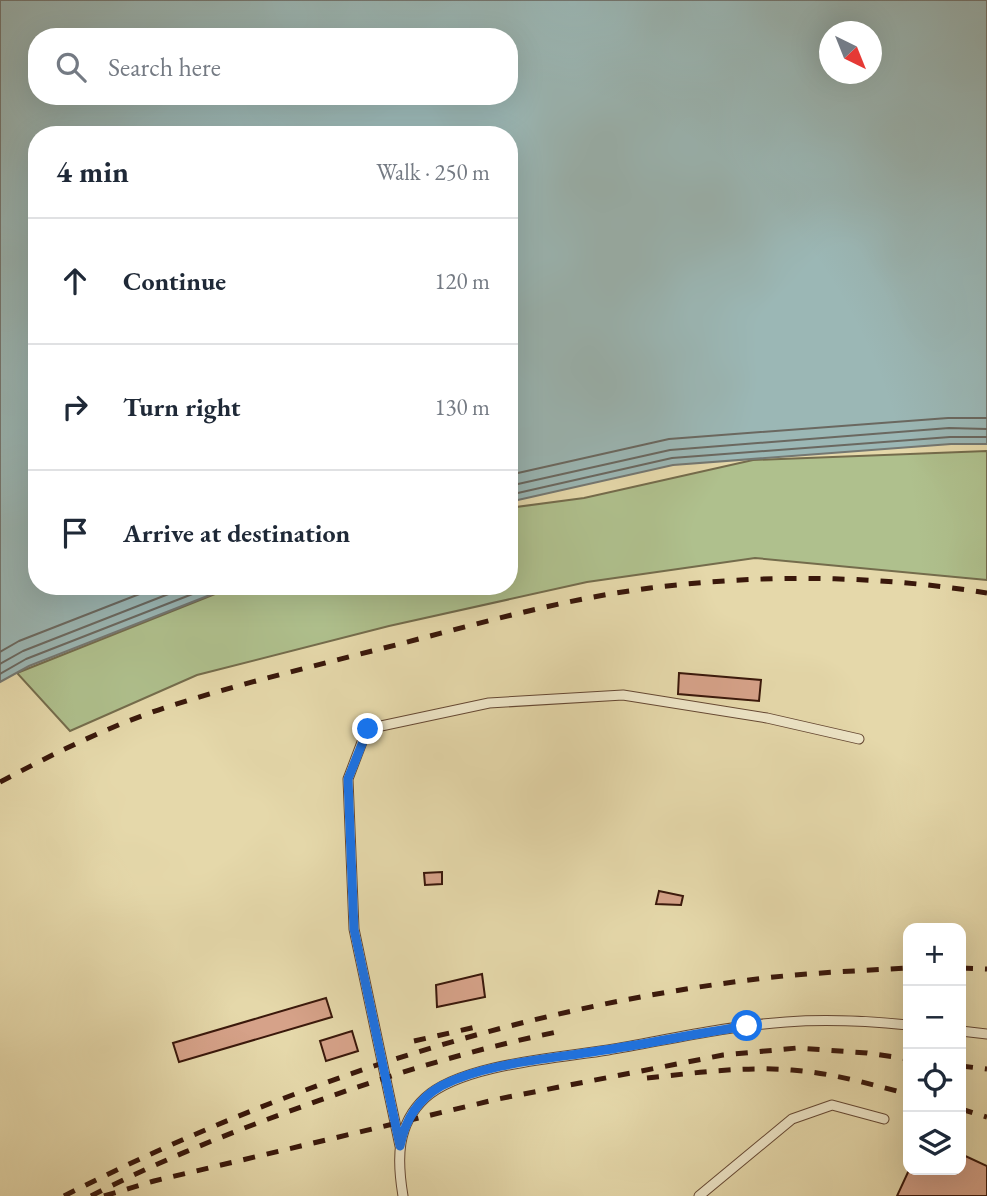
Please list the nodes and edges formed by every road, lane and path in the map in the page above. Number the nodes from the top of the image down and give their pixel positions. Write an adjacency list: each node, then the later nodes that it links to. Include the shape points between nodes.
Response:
1 (859, 739): 6 (lane, via 623,695 489,703 368,729 348,779 354,929)
2 (903, 1025): 6 (lane, via 785,1021 493,1069 452,1081 425,1098 412,1112)
3 (966, 1032): 4 (lane)
4 (987, 1034)
5 (884, 1119): 8 (lane, via 832,1105 792,1119)
6 (400, 1146): 7 (lane)
7 (403, 1196)
8 (699, 1196)

